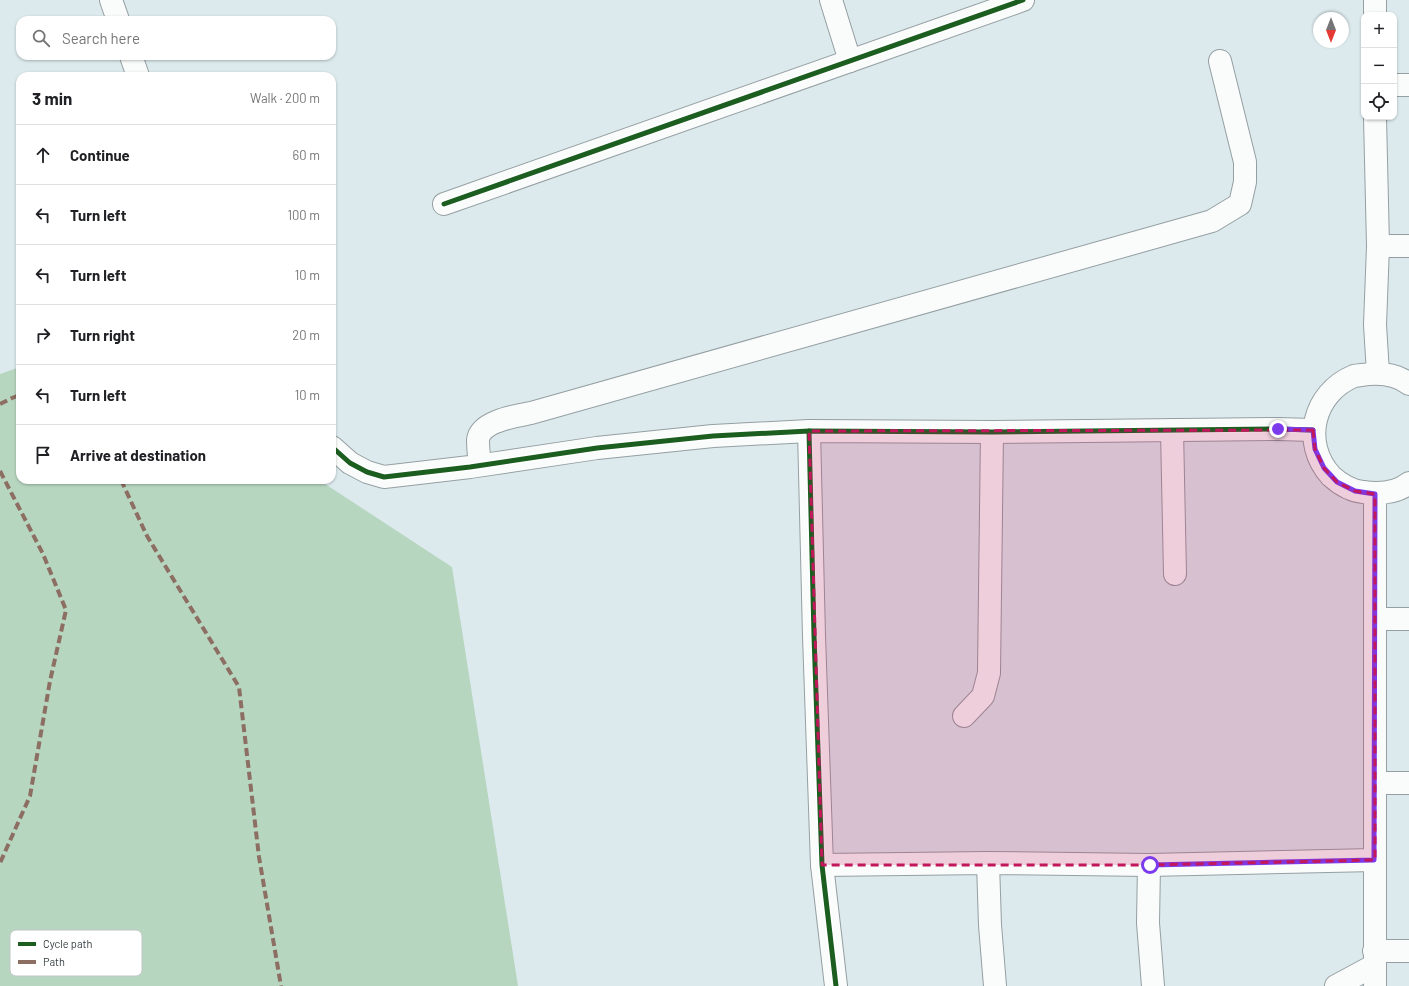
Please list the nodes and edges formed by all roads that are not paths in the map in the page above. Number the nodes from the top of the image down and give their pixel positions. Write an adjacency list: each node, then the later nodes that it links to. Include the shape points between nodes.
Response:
1 (111, 0): 7 (street)
2 (831, 0): 9 (street)
3 (1023, 0): 5 (street)
4 (1374, 0): 6 (street)
5 (984, 7): 9 (street)
6 (1374, 12)
7 (117, 16)
8 (132, 60): 11 (street)
9 (850, 61): 15 (street)
10 (1220, 61): 25 (street, via 1245,162 1245,182 1240,204 1212,221 498,421 485,428 478,438)
11 (137, 72)
12 (1397, 85): 13 (street)
13 (1409, 85)
14 (1375, 120): 16 (street)
15 (444, 204)
16 (1378, 246): 17 (street); 18 (street, via 1374,325)
17 (1409, 246)
18 (1378, 373): 19 (street, via 1393,376); 21 (street, via 1355,376 1334,388 1320,407)
19 (1409, 384)
20 (1172, 430): 21 (street); 23 (street); 28 (street)
21 (1313, 430): 27 (street, via 1315,449 1324,468 1337,482 1355,491)
22 (809, 431): 23 (street); 25 (street, via 713,436 612,446); 36 (street)
23 (992, 432): 31 (street, via 989,673 983,696)
24 (336, 451): 25 (street, via 366,472 384,477)
25 (475, 466)
26 (1409, 483): 27 (street, via 1391,492)
27 (1375, 494): 29 (street)
28 (1175, 574)
29 (1374, 619): 30 (street); 32 (street)
30 (1409, 619)
31 (964, 716)
32 (1374, 783): 33 (street); 34 (street)
33 (1409, 783)
34 (1374, 860): 37 (street); 39 (street)
35 (988, 863): 36 (street); 37 (street); 41 (street)
36 (822, 865): 40 (street)
37 (1150, 865): 42 (street, via 1148,923)
38 (1409, 951): 39 (street)
39 (1374, 967): 43 (street)
40 (836, 986)
41 (995, 986)
42 (1153, 986)
43 (1336, 986)

